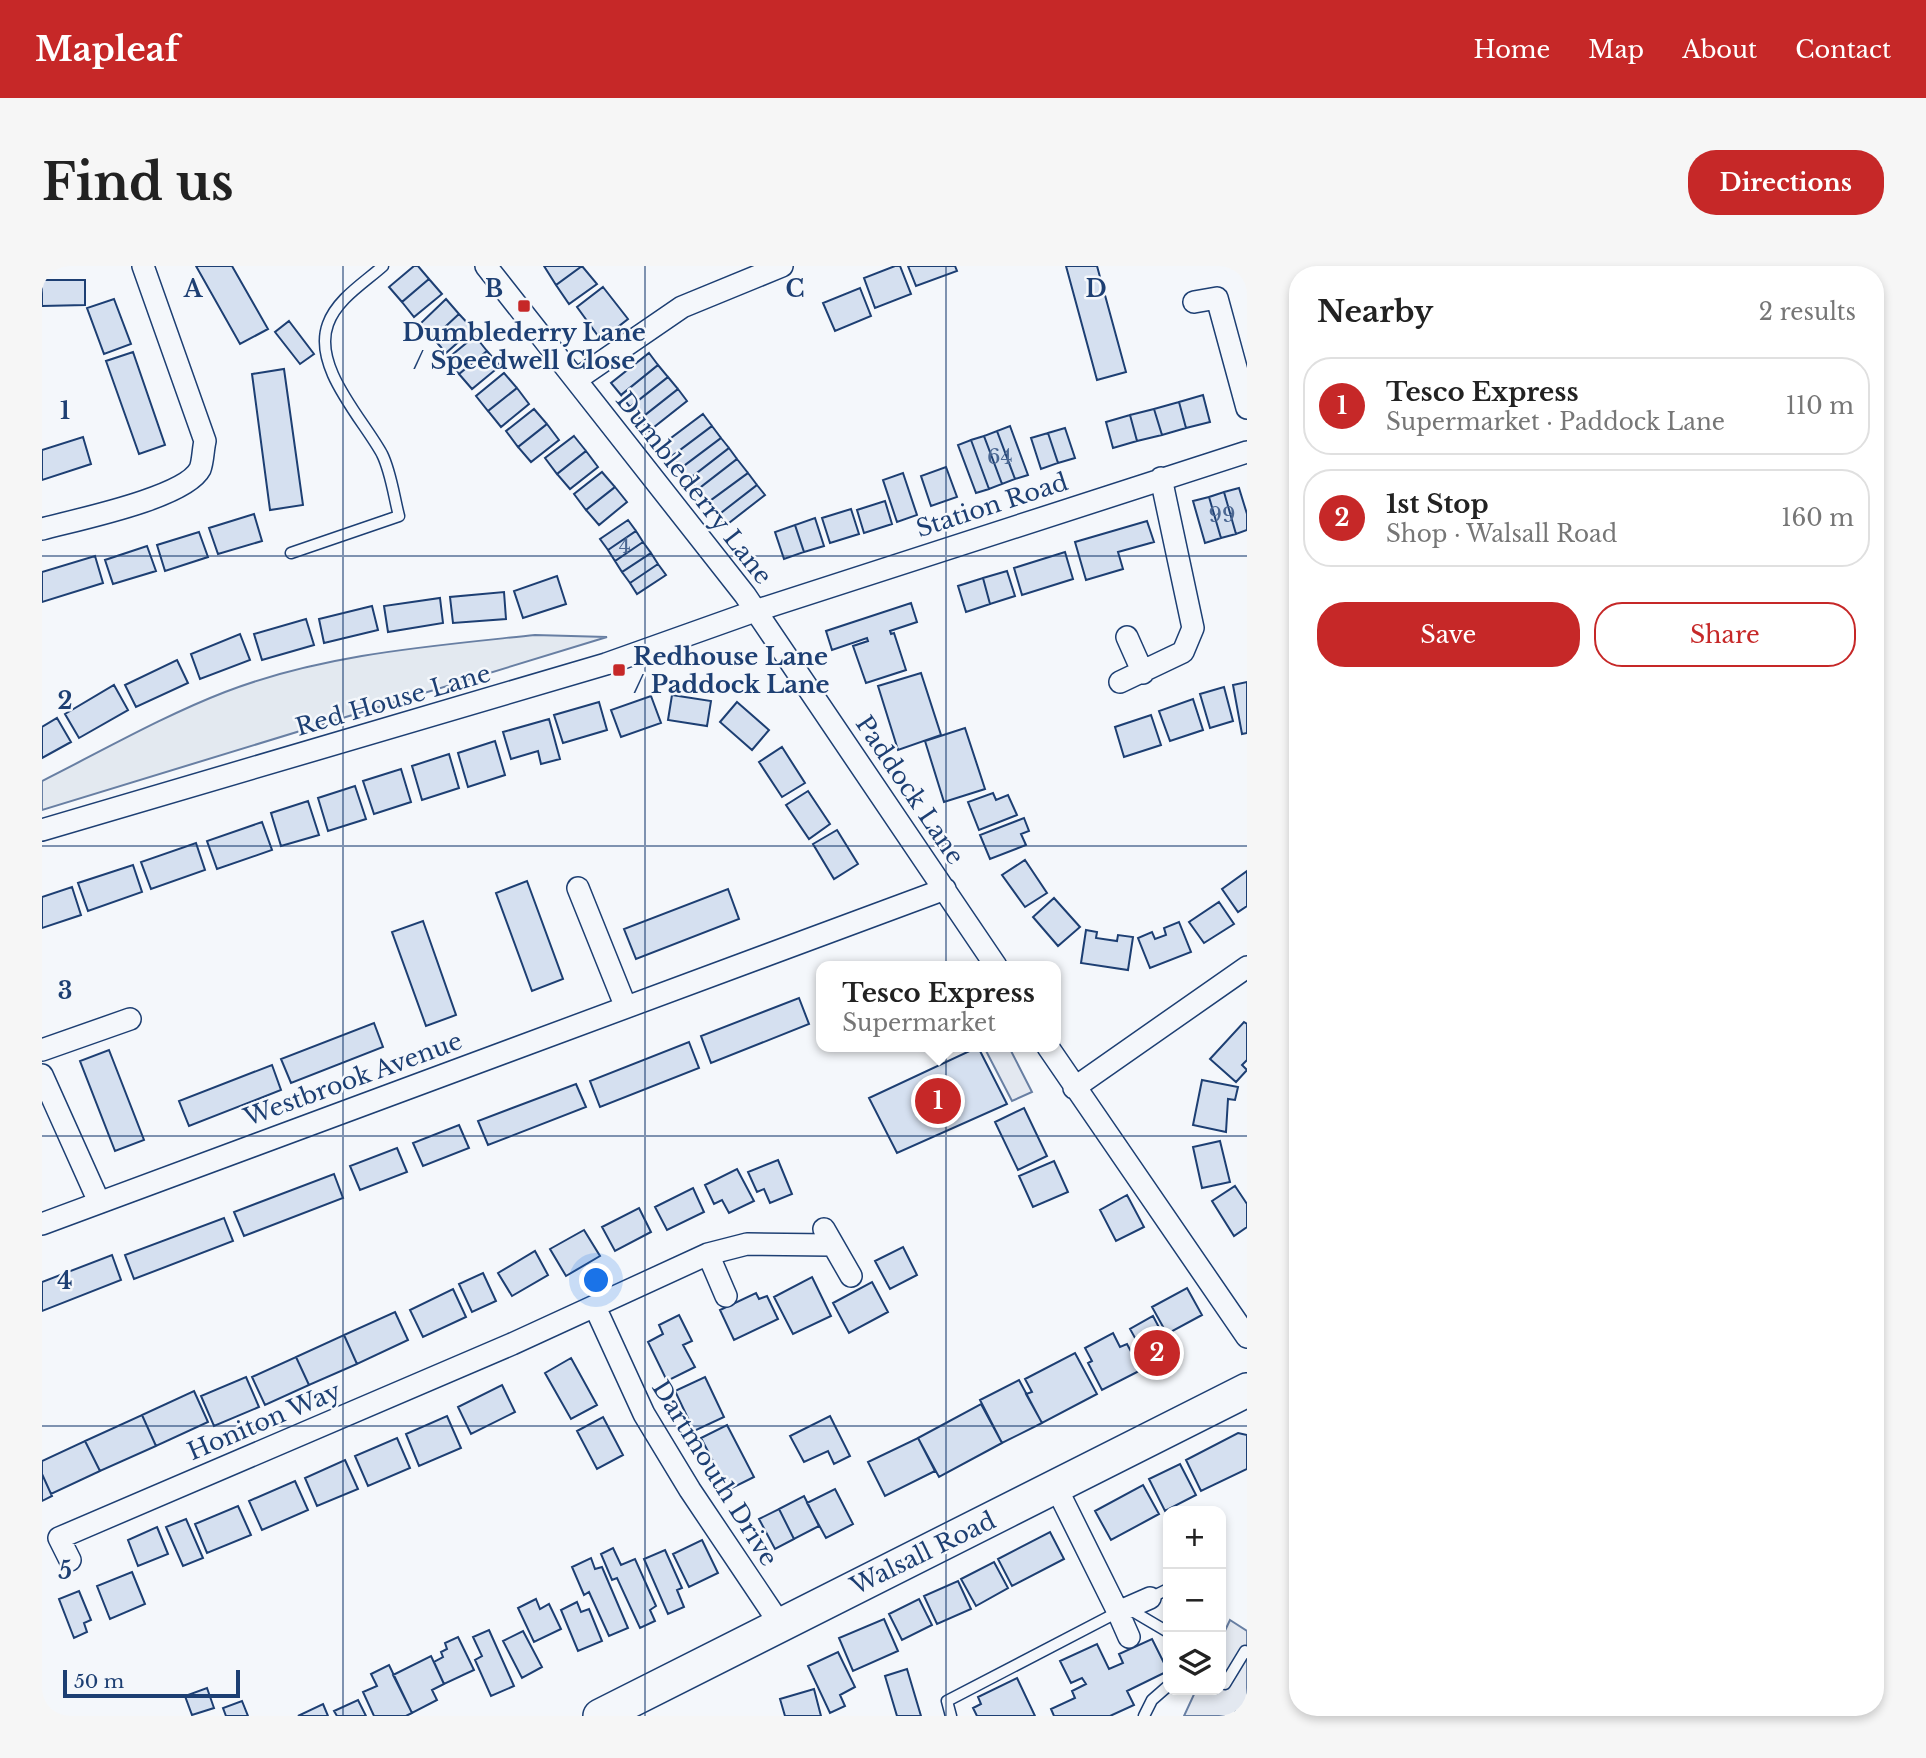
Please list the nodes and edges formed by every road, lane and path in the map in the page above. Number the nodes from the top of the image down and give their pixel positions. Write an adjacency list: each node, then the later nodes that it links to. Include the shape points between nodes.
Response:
1 (143, 266): 10 (street, via 205,442 200,468 188,482 159,497)
2 (383, 266): 11 (lane, via 337,305 327,326 327,347 333,373 382,455 399,516)
3 (486, 266): 6 (street, Dumblederry Lane)
4 (782, 266): 6 (street, via 682,307)
5 (1194, 302): 7 (street, via 1217,298)
6 (577, 379): 12 (street, Dumblederry Lane)
7 (1247, 408)
8 (1247, 452): 9 (street, Station Road)
9 (1161, 478): 12 (street, Station Road); 14 (street, via 1193,628 1183,652)
10 (42, 529)
11 (291, 553)
12 (755, 611): 16 (street, Red House Lane, via 580,672); 18 (street, Paddock Lane)
13 (1127, 637): 14 (street)
14 (1143, 673): 15 (street)
15 (1120, 682)
16 (42, 830)
17 (578, 888): 21 (street)
18 (946, 889): 19 (street, Paddock Lane); 21 (street, Westbrook Avenue)
19 (993, 961)
20 (1247, 967): 26 (street)
21 (625, 1005): 27 (street, Westbrook Avenue)
22 (130, 1019): 23 (street)
23 (42, 1050)
24 (1051, 1052): 26 (street)
25 (42, 1074): 27 (street)
26 (1074, 1088): 33 (street)
27 (99, 1202): 28 (street, Westbrook Avenue)
28 (42, 1224)
29 (708, 1254): 30 (street, Honiton Way, via 747,1244 828,1237); 31 (street); 32 (street, Honiton Way)
30 (850, 1276)
31 (726, 1296)
32 (595, 1307): 36 (street, Honiton Way, via 517,1353 59,1538); 39 (street, Dartmouth Drive, via 644,1414)
33 (1247, 1337)
34 (1247, 1390): 35 (main road, Walsall Road)
35 (1056, 1487): 38 (street); 39 (main road, Walsall Road)
36 (70, 1560)
37 (1159, 1593): 38 (street)
38 (1122, 1610): 40 (lane); 41 (street); 47 (lane, via 947,1701)
39 (780, 1624): 45 (main road, Walsall Road)
40 (1163, 1630)
41 (1129, 1637)
42 (1247, 1653): 43 (lane, via 1244,1651)
43 (1226, 1682)
44 (1163, 1690): 48 (lane)
45 (619, 1712)
46 (1247, 1713): 49 (lane)
47 (951, 1716)
48 (1144, 1716)
49 (1239, 1716)

